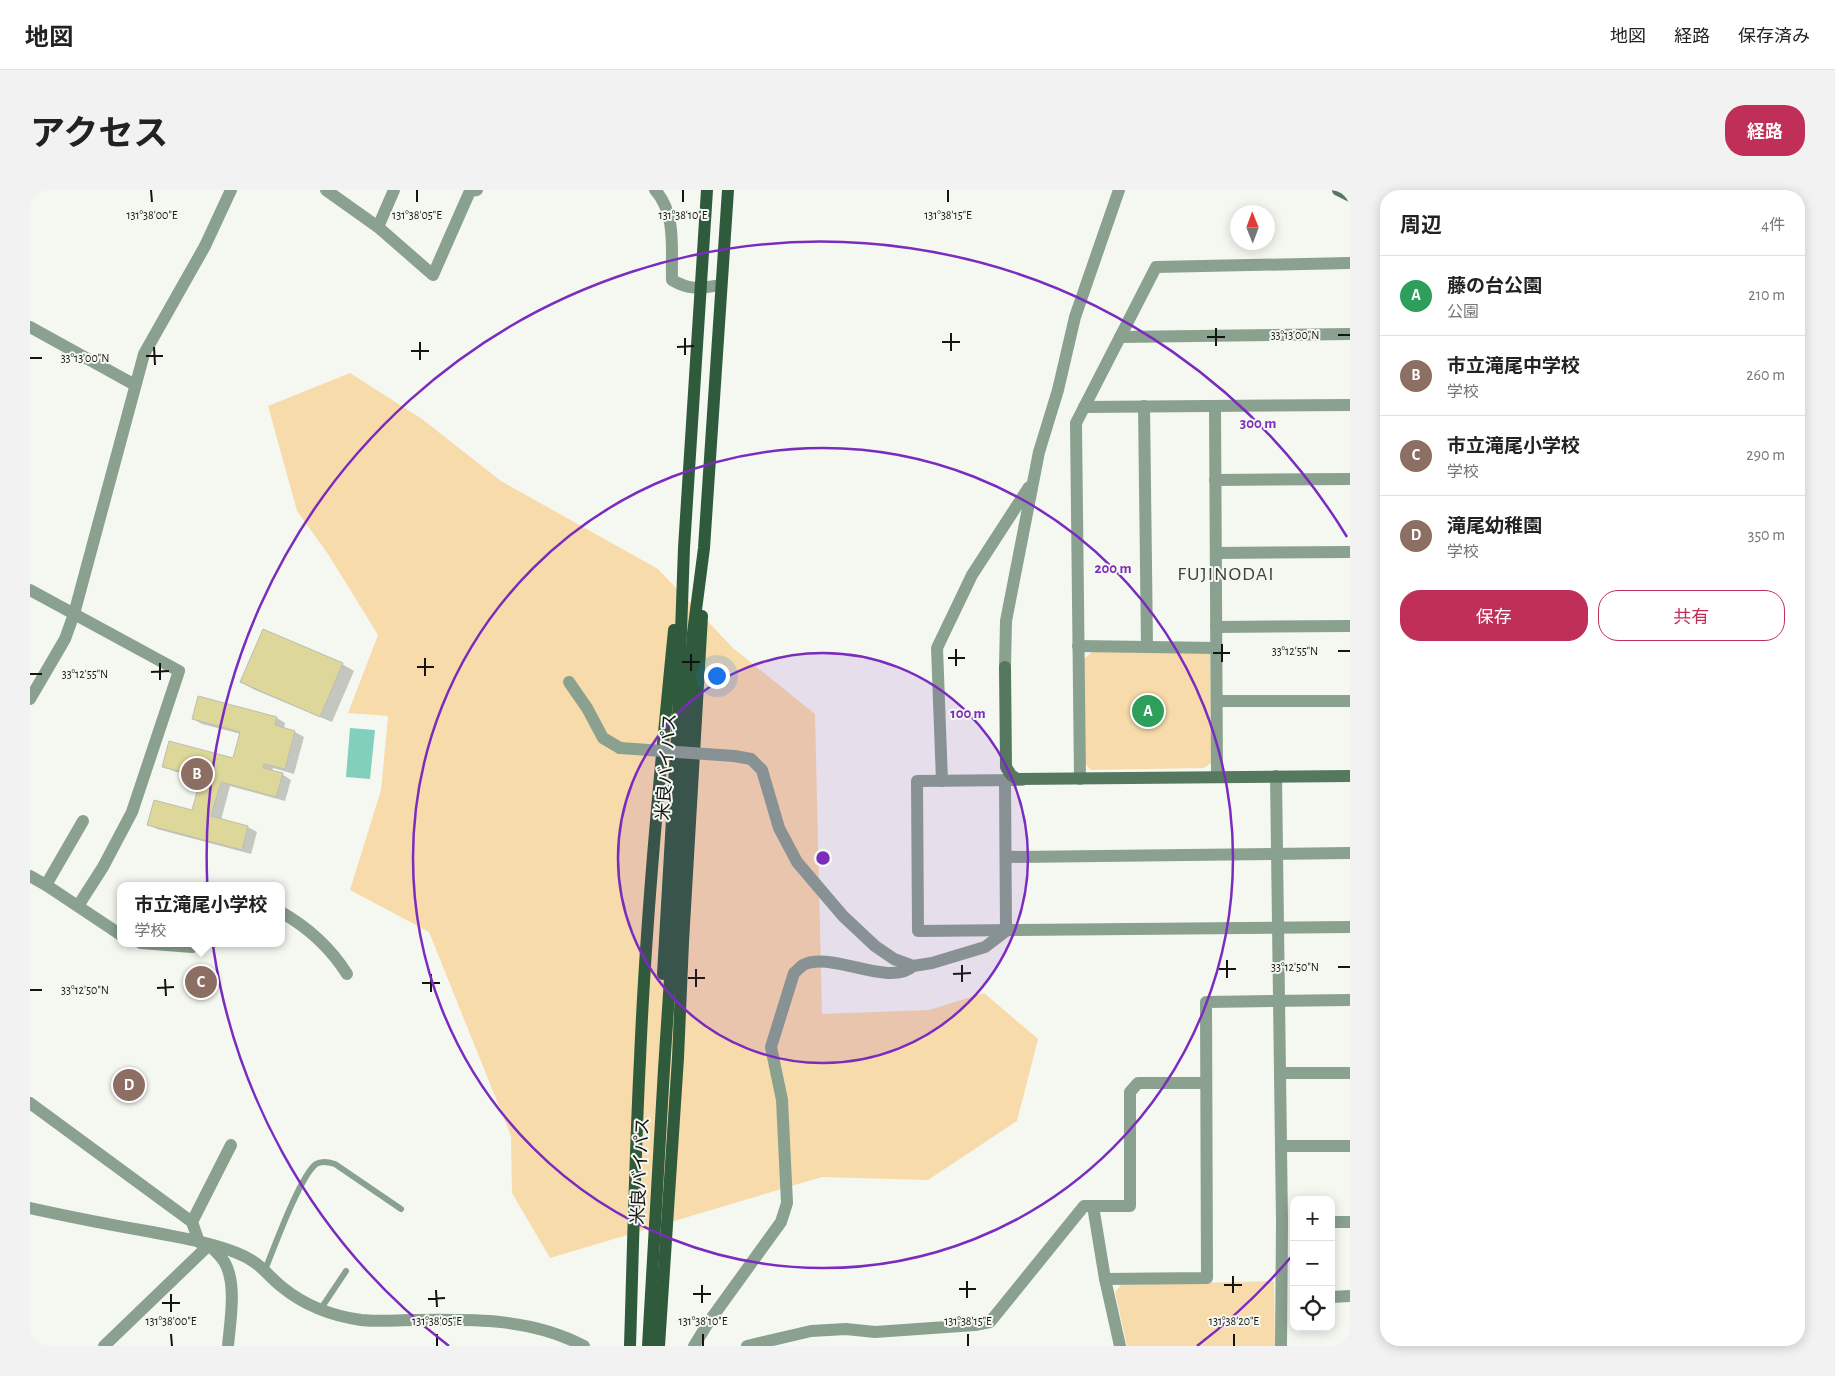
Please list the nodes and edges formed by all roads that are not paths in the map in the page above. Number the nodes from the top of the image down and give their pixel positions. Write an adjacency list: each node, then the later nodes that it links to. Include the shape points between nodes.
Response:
1 (230, 190): 18 (street, via 205,246 144,354)
2 (326, 190): 11 (street)
3 (394, 190): 11 (street)
4 (477, 190): 11 (street, via 470,191 433,275)
5 (655, 190): 14 (street, via 671,224 672,280 685,288)
6 (707, 190): 14 (main road, 米良バイパス)
7 (728, 190): 13 (main road, 米良バイパス)
8 (1119, 190): 24 (street, via 1075,317)
9 (1338, 190): 10 (street)
10 (1350, 196)
11 (378, 227)
12 (1350, 263): 17 (street, via 1156,267)
13 (722, 285): 14 (street); 27 (main road, 米良バイパス)
14 (700, 289): 26 (main road, 米良バイパス)
15 (30, 327): 18 (street)
16 (1350, 334): 17 (street)
17 (1120, 336): 22 (street)
18 (134, 385): 31 (street)
19 (1350, 404): 21 (street)
20 (1144, 406): 21 (street); 22 (street); 35 (street)
21 (1215, 406): 25 (street)
22 (1084, 407): 34 (street, via 1076,423)
23 (1350, 479): 25 (street)
24 (1033, 480): 46 (street, via 1006,621 1005,667 1006,767 1013,777); 47 (street, via 972,576 937,648)
25 (1216, 480): 29 (street)
26 (684, 548): 90 (main road, via 660,768 646,944); 91 (main road, 米良バイパス, via 678,716)
27 (704, 548): 92 (main road, 米良バイパス, via 693,633); 93 (main road, via 702,633)
28 (1350, 552): 29 (street)
29 (1216, 554): 33 (street)
30 (30, 590): 31 (street)
31 (74, 614): 38 (street, via 65,639); 54 (street, via 179,671 132,812)
32 (1350, 626): 33 (street)
33 (1216, 627): 36 (street)
34 (1078, 646): 35 (street); 44 (street)
35 (1147, 646): 36 (street)
36 (1216, 648): 39 (street)
37 (569, 682): 60 (street, bridge, via 603,738 620,748 751,760 762,770 779,828 797,862 843,916 875,946)
38 (30, 699)
39 (1217, 701): 40 (street); 43 (street)
40 (1350, 701)
41 (1276, 776): 42 (street); 43 (street); 50 (street)
42 (1350, 776)
43 (1217, 777): 44 (street)
44 (1080, 779): 46 (street)
45 (1005, 780): 46 (street); 47 (street); 51 (street)
46 (1027, 780)
47 (942, 781): 58 (street, via 917,781 918,932)
48 (84, 821): 53 (street)
49 (1350, 853): 50 (street)
50 (1277, 854): 51 (street); 57 (street)
51 (1006, 857): 58 (street)
52 (30, 876): 53 (street)
53 (46, 885): 54 (street)
54 (78, 906): 59 (street)
55 (285, 915): 61 (street, via 323,941)
56 (1350, 927): 57 (street)
57 (1278, 928): 58 (street); 63 (street)
58 (1006, 931): 60 (street, via 985,947 967,954)
59 (117, 932)
60 (913, 966): 94 (street, via 908,971 886,973 821,961 803,965 794,974 771,1047 782,1100 787,1203 781,1222)
61 (346, 974)
62 (1350, 1000): 63 (street)
63 (1279, 1001): 65 (street); 66 (street, via 1206,1002)
64 (1350, 1073): 65 (street)
65 (1280, 1074): 69 (street)
66 (1206, 1083): 71 (street, via 1138,1084 1130,1092 1130,1206); 81 (street, via 1207,1278)
67 (30, 1103): 74 (street)
68 (231, 1145): 74 (street)
69 (1281, 1146): 70 (street); 75 (street)
70 (1350, 1146)
71 (1093, 1206): 81 (street); 95 (street, via 1084,1206 990,1322 875,1332 846,1329 811,1331)
72 (30, 1208): 78 (street)
73 (401, 1209): 79 (lane, via 335,1164 316,1164 300,1186)
74 (192, 1222): 78 (street)
75 (1288, 1222): 83 (street)
76 (1335, 1222): 77 (street)
77 (1350, 1222)
78 (204, 1243): 79 (street, via 235,1252); 87 (street); 88 (street, via 225,1263 230,1281 232,1304)
79 (265, 1270): 86 (street, via 282,1287)
80 (346, 1271): 86 (lane)
81 (1105, 1279): 96 (street)
82 (1350, 1296): 85 (street)
83 (1281, 1297): 84 (street); 97 (street)
84 (1290, 1297)
85 (1335, 1297)
86 (320, 1310): 89 (street, via 362,1320 466,1320 519,1324 567,1337)
87 (104, 1346)
88 (228, 1346)
89 (584, 1346)
90 (630, 1346)
91 (639, 1346)
92 (648, 1346)
93 (659, 1346)
94 (694, 1346)
95 (747, 1346)
96 (1120, 1346)
97 (1281, 1346)

